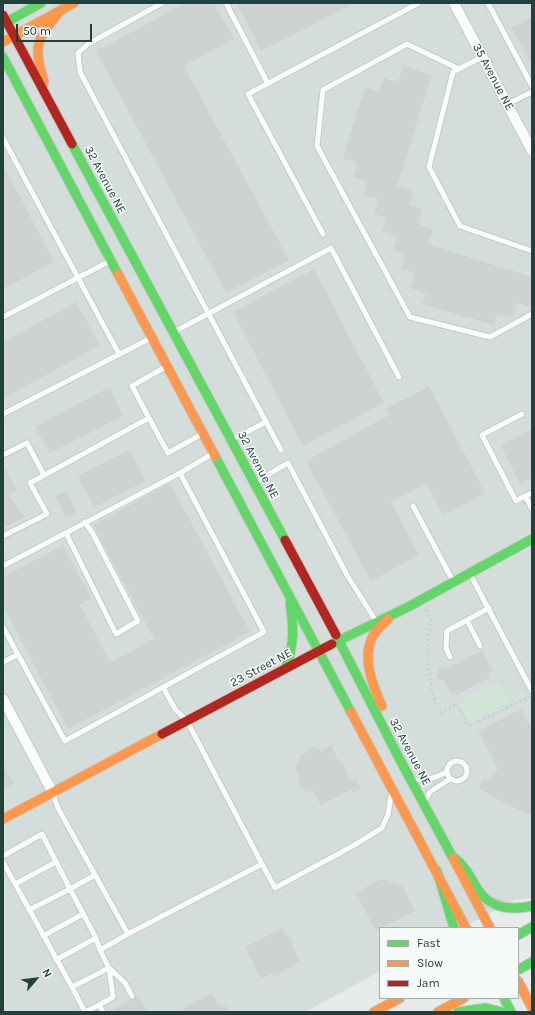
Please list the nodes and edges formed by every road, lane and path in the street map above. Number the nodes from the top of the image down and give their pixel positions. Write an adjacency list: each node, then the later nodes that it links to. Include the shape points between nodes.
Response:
1 (41, 3): 9 (main road)
2 (74, 3): 8 (main road)
3 (162, 3): 28 (lane, via 88,44 78,53 80,72)
4 (226, 3): 17 (lane)
5 (419, 3): 17 (lane)
6 (454, 3): 13 (street, 35 Avenue NE)
7 (488, 3): 18 (lane)
8 (61, 10): 10 (main road); 20 (main road, via 38,43)
9 (4, 20): 10 (main road, 32 Avenue NE)
10 (14, 37): 11 (main road); 20 (main road, 32 Avenue NE)
11 (3, 42)
12 (3, 57): 16 (main road)
13 (482, 57): 14 (lane); 21 (street, 35 Avenue NE)
14 (459, 69): 25 (lane, via 453,72 429,167 460,226); 29 (lane, via 407,44 323,90 317,146 410,317 490,337)
15 (3, 75): 16 (main road)
16 (14, 78): 26 (main road)
17 (268, 84): 24 (lane, via 248,94)
18 (532, 86)
19 (532, 92): 21 (lane)
20 (48, 98): 31 (main road, 32 Avenue NE)
21 (507, 104): 23 (street, 35 Avenue NE)
22 (3, 138): 27 (lane)
23 (532, 149)
24 (323, 234)
25 (532, 251)
26 (111, 261): 27 (lane); 32 (main road)
27 (78, 277): 30 (lane); 33 (lane)
28 (209, 314): 31 (lane); 35 (lane, via 331,248); 39 (lane)
29 (532, 314)
30 (3, 317)
31 (174, 333): 41 (main road, 32 Avenue NE)
32 (152, 337): 33 (lane); 34 (main road)
33 (119, 354): 36 (lane)
34 (167, 366): 38 (lane, via 132,386); 40 (main road)
35 (399, 377)
36 (3, 414)
37 (522, 414): 49 (lane, via 482,435 516,501)
38 (149, 418): 40 (lane, via 168,453); 46 (lane)
39 (266, 422): 41 (lane); 42 (lane)
40 (203, 433): 43 (main road)
41 (231, 440): 47 (main road, 32 Avenue NE)
42 (281, 450)
43 (213, 453): 45 (lane); 59 (main road)
44 (3, 455): 46 (lane, via 27,443)
45 (180, 473): 52 (lane); 73 (lane, via 264,632)
46 (44, 475): 54 (lane, via 30,483 47,514)
47 (254, 483): 64 (lane, via 288,463 347,575); 66 (main road, 32 Avenue NE)
48 (532, 493): 49 (lane)
49 (525, 496): 51 (lane)
50 (414, 506): 58 (lane)
51 (532, 509)
52 (85, 522): 53 (lane); 53 (lane, via 138,621 116,634)
53 (66, 532): 56 (lane)
54 (3, 536)
55 (532, 539): 57 (main road, 23 Street NE)
56 (3, 566)
57 (470, 573): 58 (main road, 23 Street NE); 60 (lane)
58 (454, 582): 62 (main road, 23 Street NE)
59 (288, 591): 68 (main road); 72 (main road, via 294,643)
60 (489, 608): 63 (lane); 74 (lane)
61 (426, 610): 77 (path, via 431,621 427,646 428,665)
62 (392, 614): 64 (main road, 23 Street NE); 81 (main road, via 372,638 368,662 373,686)
63 (466, 620): 67 (lane); 70 (lane, via 447,631 446,645)
64 (377, 622): 66 (main road, 23 Street NE)
65 (3, 627): 69 (lane)
66 (339, 641): 68 (main road, 23 Street NE); 81 (main road, 32 Avenue NE)
67 (480, 646)
68 (319, 650): 72 (main road, 23 Street NE); 85 (main road)
69 (17, 655): 71 (lane); 73 (lane, via 65,740)
70 (450, 657)
71 (3, 662)
72 (286, 668): 80 (main road, 23 Street NE)
73 (163, 687): 80 (lane, via 175,709)
74 (532, 691)
75 (532, 696): 79 (path, via 469,726 456,704)
76 (3, 699): 78 (street)
77 (436, 705)
78 (6, 710): 86 (street)
79 (440, 713)
80 (187, 721): 86 (main road, 23 Street NE); 93 (lane)
81 (399, 758): 84 (main road, 32 Avenue NE)
82 (447, 772): 83 (lane); 83 (lane, via 449,765 455,762 461,762 466,767 464,779); 84 (lane, via 432,779)
83 (450, 779): 87 (lane, via 430,792)
84 (410, 780): 87 (main road, 32 Avenue NE)
85 (392, 788): 93 (lane, via 388,815 382,828 275,888); 94 (main road)
86 (53, 793): 88 (main road, 23 Street NE); 95 (lane, via 58,808)
87 (423, 804): 90 (main road, 32 Avenue NE)
88 (3, 819)
89 (3, 856): 92 (lane, via 42,834)
90 (453, 856): 98 (main road, via 465,868 480,893 492,903 506,907); 103 (main road, 32 Avenue NE)
91 (3, 862): 96 (lane)
92 (56, 862): 96 (lane); 97 (lane)
93 (262, 864): 105 (lane)
94 (436, 871): 101 (main road); 102 (main road)
95 (95, 875): 97 (lane); 105 (lane)
96 (15, 884): 99 (lane)
97 (70, 889): 99 (lane); 100 (lane)
98 (532, 906)
99 (29, 910): 107 (lane)
100 (83, 914): 107 (lane); 108 (lane)
101 (454, 927)
102 (465, 927)
103 (489, 927)
104 (532, 927): 106 (main road)
105 (128, 934): 109 (lane)
106 (519, 934)
107 (43, 936): 110 (lane)
108 (96, 938): 109 (lane); 110 (lane)
109 (100, 950): 112 (lane)
110 (56, 960): 115 (lane)
111 (532, 962): 113 (main road)
112 (109, 968): 115 (lane); 116 (lane, via 125,983); 120 (lane, via 113,997)
113 (519, 969)
114 (519, 983): 121 (main road)
115 (72, 988): 122 (lane)
116 (132, 996)
117 (398, 999): 124 (main road)
118 (462, 999): 125 (main road)
119 (504, 999): 128 (main road)
120 (99, 1004): 122 (lane); 123 (lane)
121 (532, 1008)
122 (85, 1012)
123 (103, 1012)
124 (374, 1012)
125 (438, 1012)
126 (458, 1012): 127 (main road, via 486,1008)
127 (502, 1012)
128 (511, 1012)

